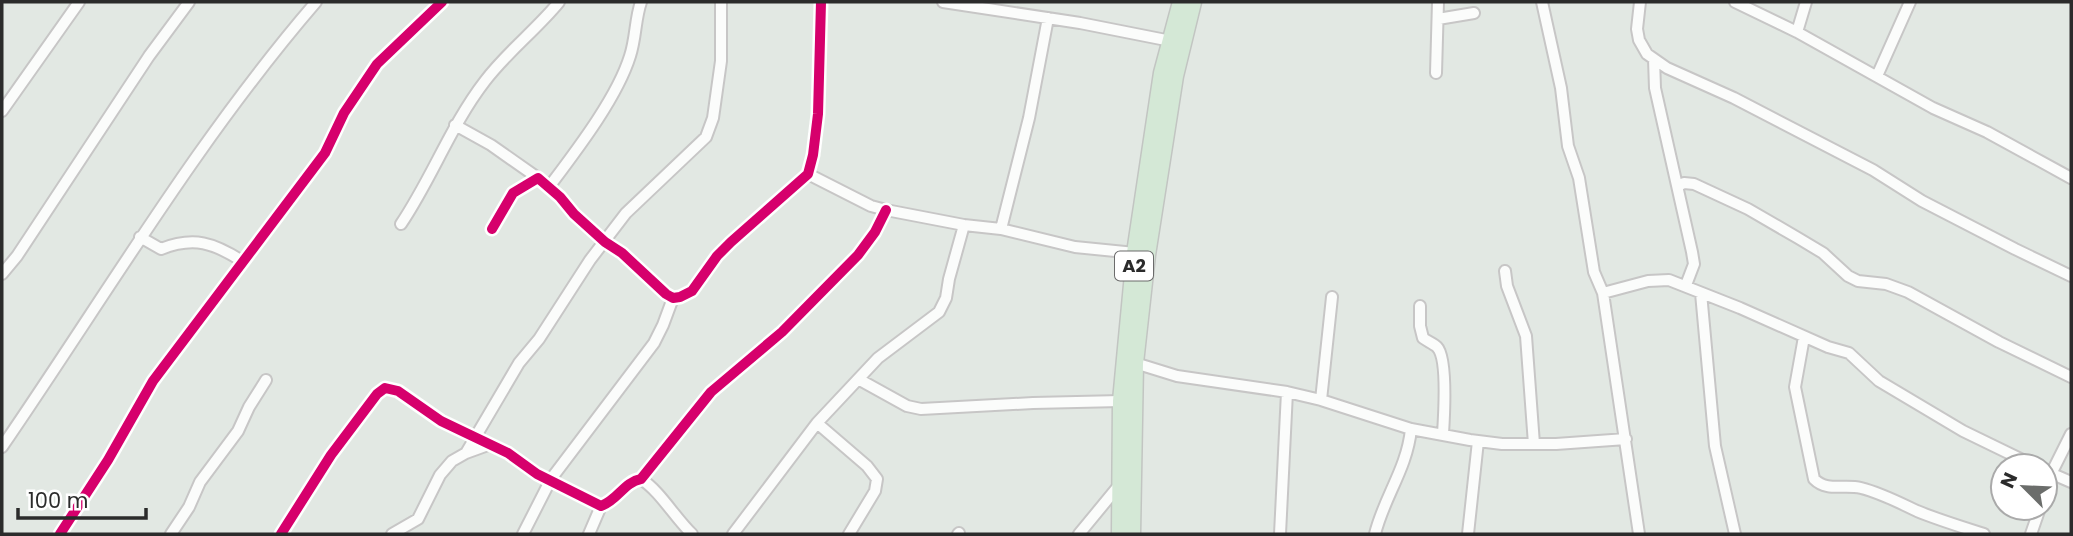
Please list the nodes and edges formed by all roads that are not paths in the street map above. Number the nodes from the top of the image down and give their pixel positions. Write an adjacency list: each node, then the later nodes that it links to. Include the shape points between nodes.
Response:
1 (79, 2): 26 (street)
2 (189, 2): 43 (street)
3 (316, 2): 38 (street, via 217,126)
4 (442, 2): 41 (street, via 377,64 344,113 326,153)
5 (559, 2): 27 (street, via 485,80)
6 (641, 2): 32 (street, via 630,57 616,87)
7 (721, 2): 39 (street, via 721,61 706,137 626,213)
8 (821, 2): 28 (street, via 818,114)
9 (943, 2): 19 (street)
10 (1181, 2): 22 (highway, A2)
11 (1193, 2): 52 (highway, A2, via 1175,76)
12 (1438, 2): 20 (street)
13 (1542, 2): 46 (street, via 1568,146)
14 (1640, 2): 23 (street, via 1639,40)
15 (1735, 2): 21 (street)
16 (1806, 2): 21 (street)
17 (1910, 2): 25 (street)
18 (1474, 13): 20 (street)
19 (1048, 18): 22 (street); 37 (street)
20 (1438, 19): 24 (street)
21 (1797, 32): 25 (street)
22 (1171, 41): 40 (highway, A2)
23 (1654, 59): 31 (street, via 1655,88); 44 (street)
24 (1436, 73)
25 (1877, 76): 30 (street)
26 (2, 111)
27 (456, 125): 29 (street); 34 (street)
28 (808, 174): 33 (street); 49 (street, via 717,256 692,290)
29 (538, 178): 32 (street); 36 (street, via 513,193)
30 (2071, 178)
31 (1678, 186): 45 (street, via 1694,264); 53 (street, via 1694,184 1748,209 1823,253 1848,276 1909,292)
32 (549, 187): 39 (street)
33 (886, 210): 35 (street); 73 (street, via 858,255 782,332 711,391)
34 (401, 225)
35 (964, 225): 37 (street); 55 (street, via 941,309 888,349)
36 (492, 229)
37 (1002, 229): 40 (street, via 1075,247)
38 (140, 237): 41 (street, via 161,248 179,243 213,244); 68 (street)
39 (605, 242): 49 (street); 63 (street, via 519,363)
40 (1135, 253): 58 (highway, A2)
41 (242, 261): 76 (street, via 145,392)
42 (1505, 271): 66 (street, via 1527,336)
43 (2, 274)
44 (2071, 276)
45 (1686, 285): 46 (street, via 1658,279); 47 (street)
46 (1602, 293): 64 (street)
47 (1701, 293): 51 (street); 92 (street, via 1715,446)
48 (1332, 297): 57 (street)
49 (673, 298): 72 (street, via 654,343)
50 (1420, 306): 61 (street, via 1423,338 1437,347 1441,357)
51 (1804, 337): 69 (street, via 1849,353 1886,386); 93 (street, via 1795,387 1814,479 1830,487 1881,494)
52 (1135, 363): 56 (street, via 1177,376); 87 (highway, A2)
53 (2071, 377)
54 (266, 380): 77 (street)
55 (860, 380): 58 (street, via 921,409); 59 (street)
56 (1287, 392): 57 (street); 88 (street)
57 (1321, 400): 60 (street)
58 (1121, 401): 74 (highway, A2)
59 (817, 423): 83 (street); 84 (street, via 877,479 875,491)
60 (1411, 429): 61 (street); 89 (street, via 1402,471)
61 (1443, 434): 65 (street)
62 (2071, 434): 71 (street)
63 (474, 437): 67 (street); 70 (street); 78 (street, via 398,391 385,388 331,455)
64 (1626, 439): 66 (street); 91 (street)
65 (1478, 441): 66 (street); 90 (street)
66 (1534, 444)
67 (488, 445): 70 (street); 72 (street)
68 (2, 447)
69 (2006, 452)
70 (466, 453): 79 (street, via 440,475 418,519)
71 (2059, 454)
72 (551, 479): 75 (street); 80 (street)
73 (641, 479): 75 (street); 82 (street)
74 (1121, 483): 85 (street); 86 (highway, A2)
75 (601, 506): 81 (street)
76 (60, 534)
77 (171, 534)
78 (281, 534)
79 (392, 534)
80 (523, 534)
81 (589, 534)
82 (692, 534)
83 (733, 534)
84 (849, 534)
85 (1079, 534)
86 (1120, 534)
87 (1132, 534)
88 (1280, 534)
89 (1375, 534)
90 (1468, 534)
91 (1639, 534)
92 (1735, 534)
93 (1984, 534)

